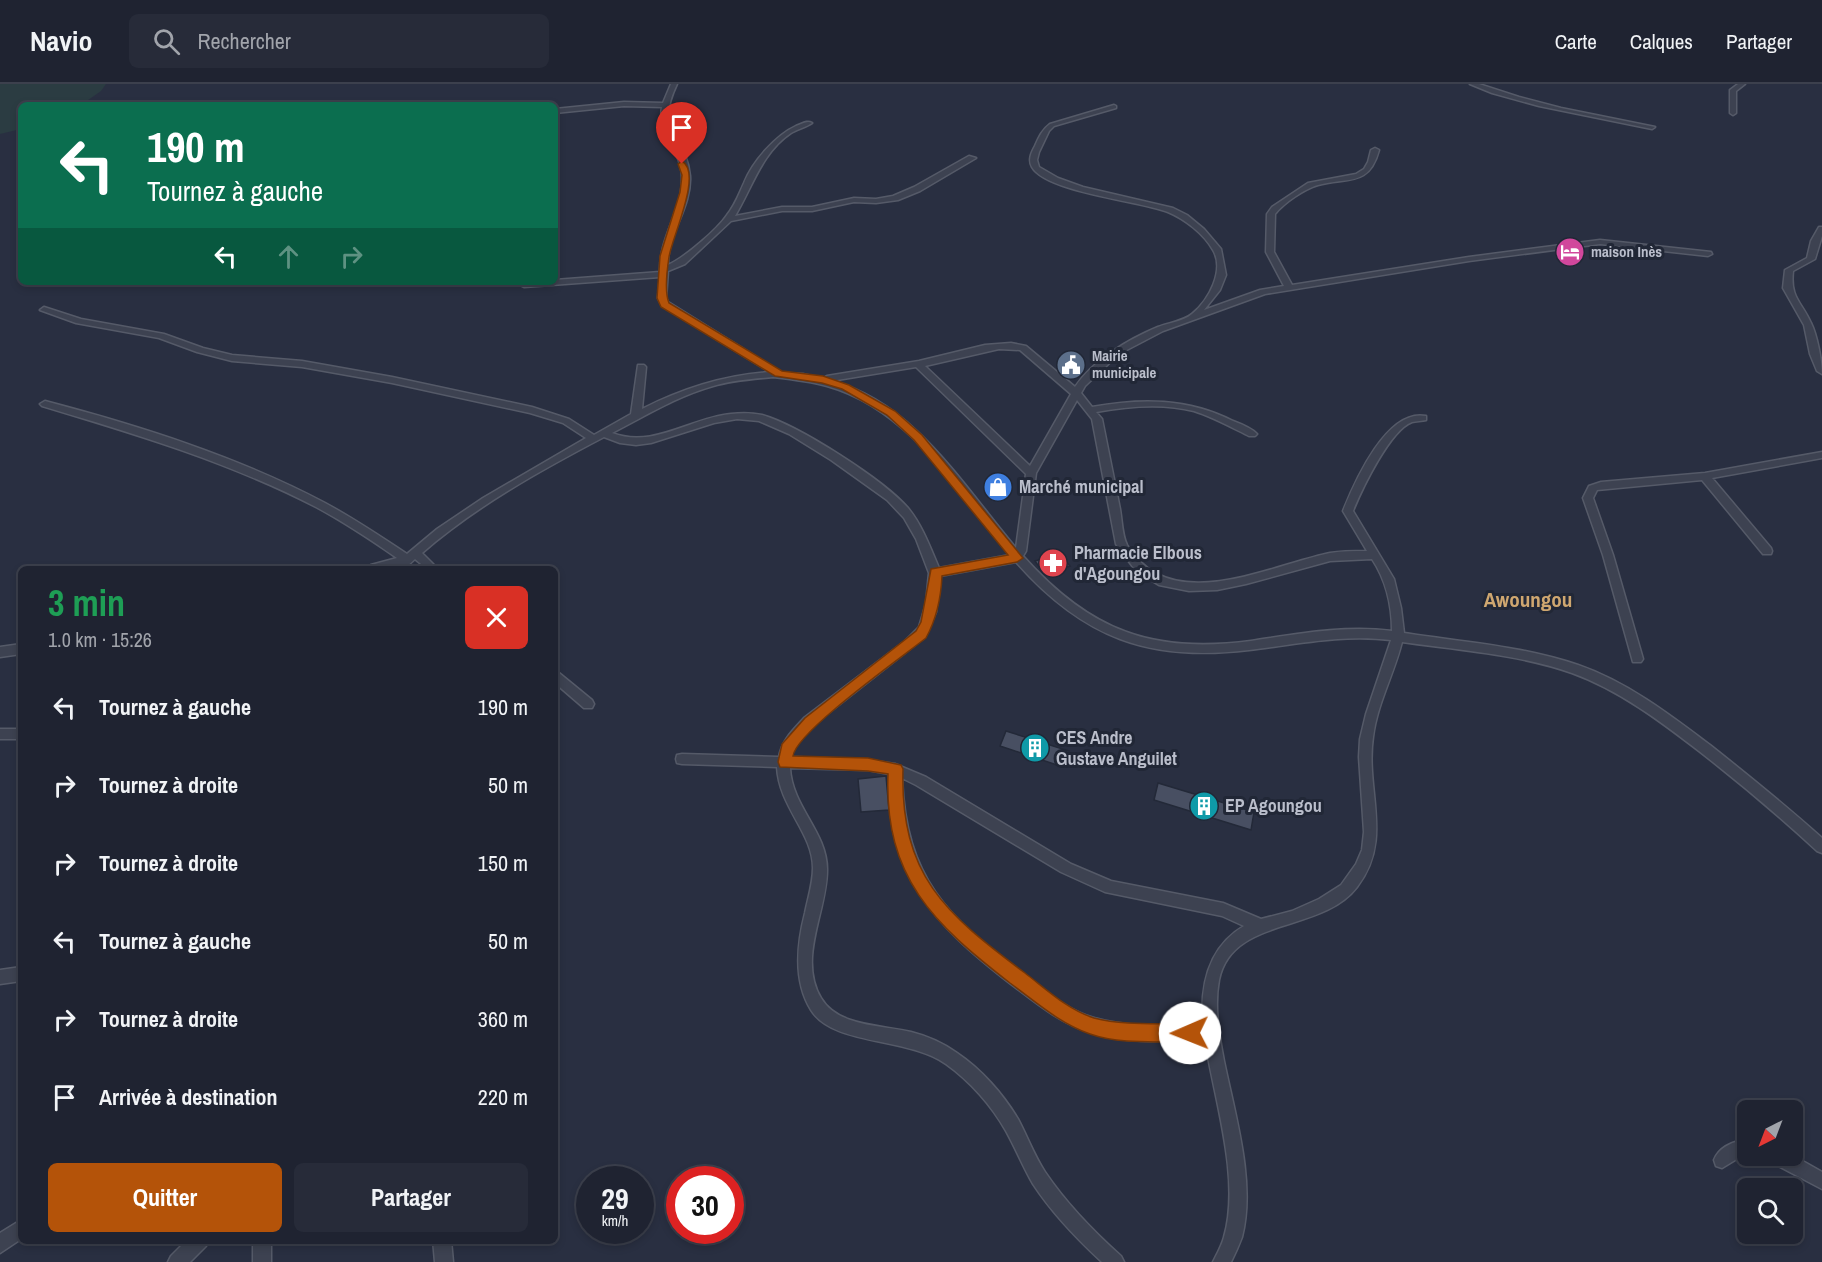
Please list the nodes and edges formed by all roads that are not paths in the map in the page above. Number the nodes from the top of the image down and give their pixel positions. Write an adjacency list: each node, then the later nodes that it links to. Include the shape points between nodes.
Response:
1 (674, 84): 4 (street)
2 (1473, 84): 9 (street, via 1512,98)
3 (1742, 84): 7 (street, via 1733,90)
4 (665, 105): 6 (street, via 624,104); 15 (street, via 667,129 686,175 680,210 664,256)
5 (1114, 107): 19 (street, via 1052,125 1035,152 1036,168 1081,189 1170,210 1201,231 1218,251 1222,275 1216,290)
6 (558, 111)
7 (1733, 113)
8 (809, 123): 12 (street, via 788,132 769,150)
9 (1652, 127)
10 (1375, 150): 17 (street, via 1374,160 1356,177 1310,185 1271,214 1270,252)
11 (972, 158): 12 (street, via 895,198 782,209)
12 (729, 219): 15 (street, via 682,262)
13 (1822, 230): 22 (street, via 1811,259 1789,270 1786,280 1808,325)
14 (1708, 254): 17 (street, via 1600,242)
15 (664, 272): 16 (street); 23 (street, via 664,304)
16 (558, 282)
17 (1290, 289): 19 (street, via 1246,297 1211,313)
18 (44, 310): 32 (street, via 88,323 160,336 232,358 302,364 532,410 566,421)
19 (1196, 315): 25 (street, via 1116,352)
20 (918, 364): 24 (street); 25 (street, via 1014,346 1029,352); 34 (street)
21 (641, 367): 28 (street)
22 (1822, 370)
23 (779, 374): 24 (street); 28 (street, via 748,376 702,387)
24 (823, 380): 39 (street, via 867,398 918,437)
25 (1076, 393): 27 (street); 34 (street)
26 (45, 404): 38 (street, via 154,436 266,480 346,518)
27 (1091, 410): 31 (street, via 1166,404 1190,407); 37 (street, via 1100,430 1121,544 1129,559 1157,579 1183,588 1206,589 1331,557)
28 (636, 417): 30 (street)
29 (1423, 418): 37 (street, via 1411,419 1397,429 1366,473 1348,511)
30 (603, 434): 32 (street); 43 (street, via 629,443 648,442 716,419 761,418 838,460 890,496 912,521)
31 (1252, 434)
32 (592, 438): 38 (street, via 508,485)
33 (1822, 454): 35 (street)
34 (1031, 473): 39 (street)
35 (1705, 476): 36 (street); 47 (street, via 1601,485 1593,488 1588,498)
36 (1767, 551)
37 (1376, 555): 44 (street, via 1392,590)
38 (411, 556): 40 (street); 41 (street); 42 (street)
39 (1017, 558): 43 (street); 44 (street, via 1075,613 1105,629 1146,643 1198,650 1326,634)
40 (381, 566)
41 (401, 566)
42 (428, 566)
43 (936, 573): 53 (street, via 928,622 921,634 810,722 787,748)
44 (1398, 637): 55 (street, via 1541,659 1614,686 1752,784); 56 (street, via 1366,740 1372,805 1369,847 1360,871 1350,886 1328,900 1294,917)
45 (18, 649): 46 (street)
46 (0, 652)
47 (1637, 659)
48 (558, 679): 49 (street)
49 (588, 704)
50 (0, 734): 51 (street)
51 (18, 734)
52 (682, 759): 53 (street)
53 (785, 762): 54 (street); 72 (street, via 785,788 820,861 805,966 811,994 821,1012 840,1025 913,1040 942,1052 962,1067 1011,1122 1041,1180 1091,1240)
54 (895, 769): 56 (street, via 1066,868 1110,887 1223,910); 59 (street, via 894,798 913,872 924,892 967,939 1066,1014 1092,1026 1121,1032)
55 (1822, 847)
56 (1260, 926): 59 (street, via 1224,952 1213,977 1209,1004)
57 (18, 974): 58 (street)
58 (0, 977)
59 (1211, 1032): 73 (street, via 1228,1117 1237,1202 1233,1237)
60 (1737, 1149): 61 (street)
61 (1722, 1160)
62 (1795, 1166): 63 (street)
63 (1822, 1181)
64 (18, 1231): 65 (street)
65 (0, 1244)
66 (196, 1244): 69 (street)
67 (262, 1244): 70 (street)
68 (442, 1244): 71 (street)
69 (177, 1262)
70 (262, 1262)
71 (444, 1262)
72 (1115, 1262)
73 (1222, 1262)

